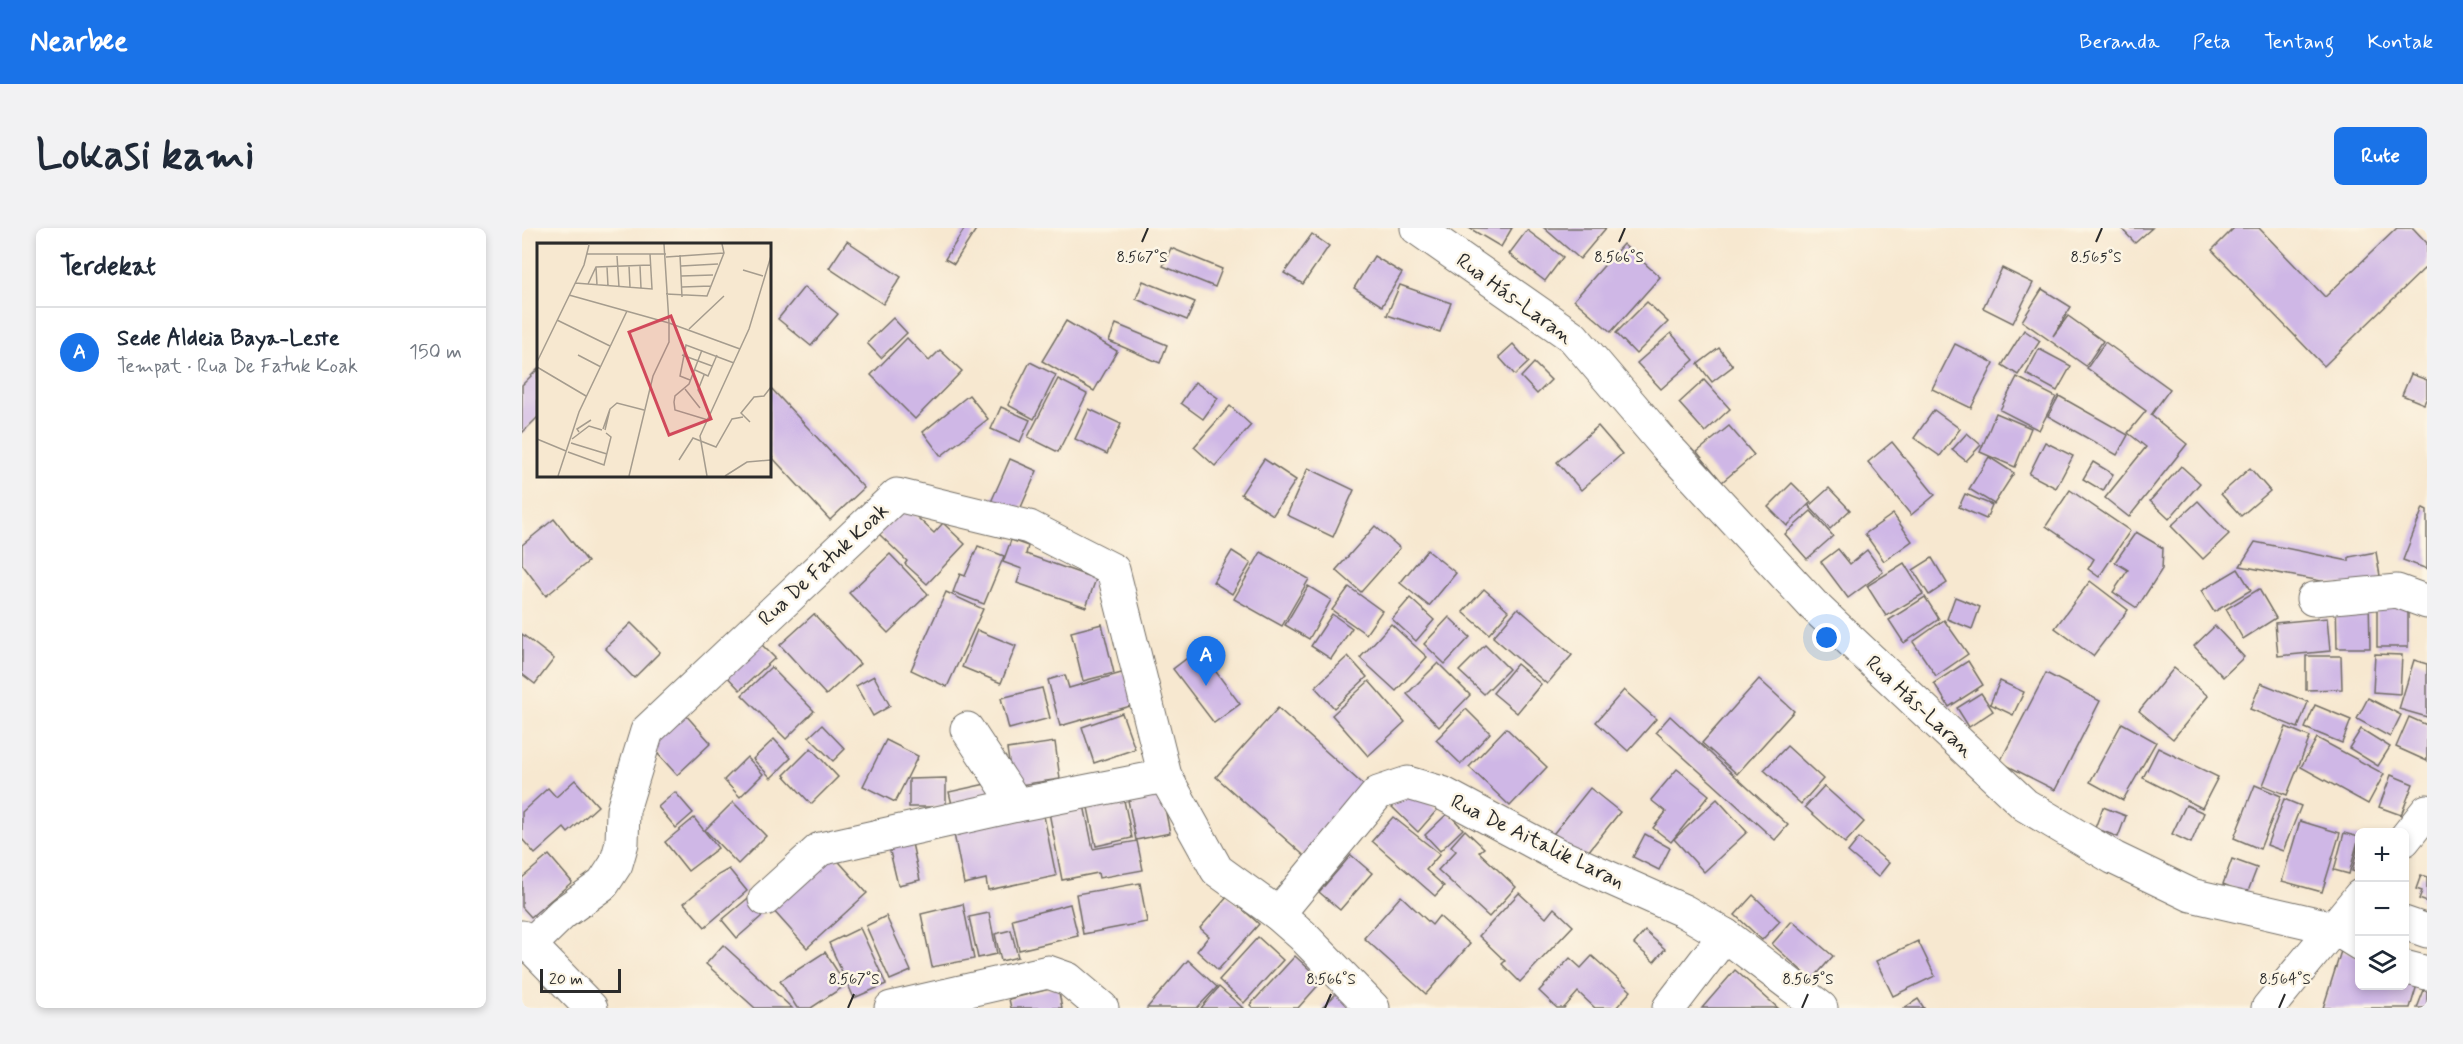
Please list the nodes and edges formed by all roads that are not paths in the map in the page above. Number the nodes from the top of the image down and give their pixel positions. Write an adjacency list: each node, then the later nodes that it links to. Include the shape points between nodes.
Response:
1 (1417, 228): 14 (street, Rua Hás-Laran, via 1573,337 1666,446 1813,605 2025,806 2114,858 2191,895)
2 (2313, 599): 3 (street, via 2397,591)
3 (2427, 602)
4 (967, 729): 6 (street)
5 (1165, 776): 6 (street); 10 (street, Rua De Fatuk Koak, via 1218,870); 16 (street, Rua De Fatuk Koak, via 1113,570 1029,527 897,495 647,731 623,810 622,843 616,864 603,884)
6 (1017, 805): 9 (street, via 819,849)
7 (2427, 811): 8 (street)
8 (2409, 834)
9 (765, 899)
10 (1278, 914): 15 (street, Rua De Aitalik Laran, via 1378,793 1408,783 1442,793 1558,855 1684,911); 22 (street, Rua De Fatuk Koak)
11 (2355, 917): 14 (street)
12 (2409, 925): 13 (street)
13 (2427, 931)
14 (2351, 933): 25 (street)
15 (1725, 935): 23 (street); 24 (street, Rua De Aitalik Laran)
16 (526, 941): 19 (street)
17 (2409, 968): 18 (street)
18 (2427, 973)
19 (591, 1008)
20 (891, 1008): 21 (street, via 1048,972 1068,979)
21 (1102, 1008)
22 (1373, 1008)
23 (1669, 1008)
24 (1821, 1008)
25 (2268, 1008)

